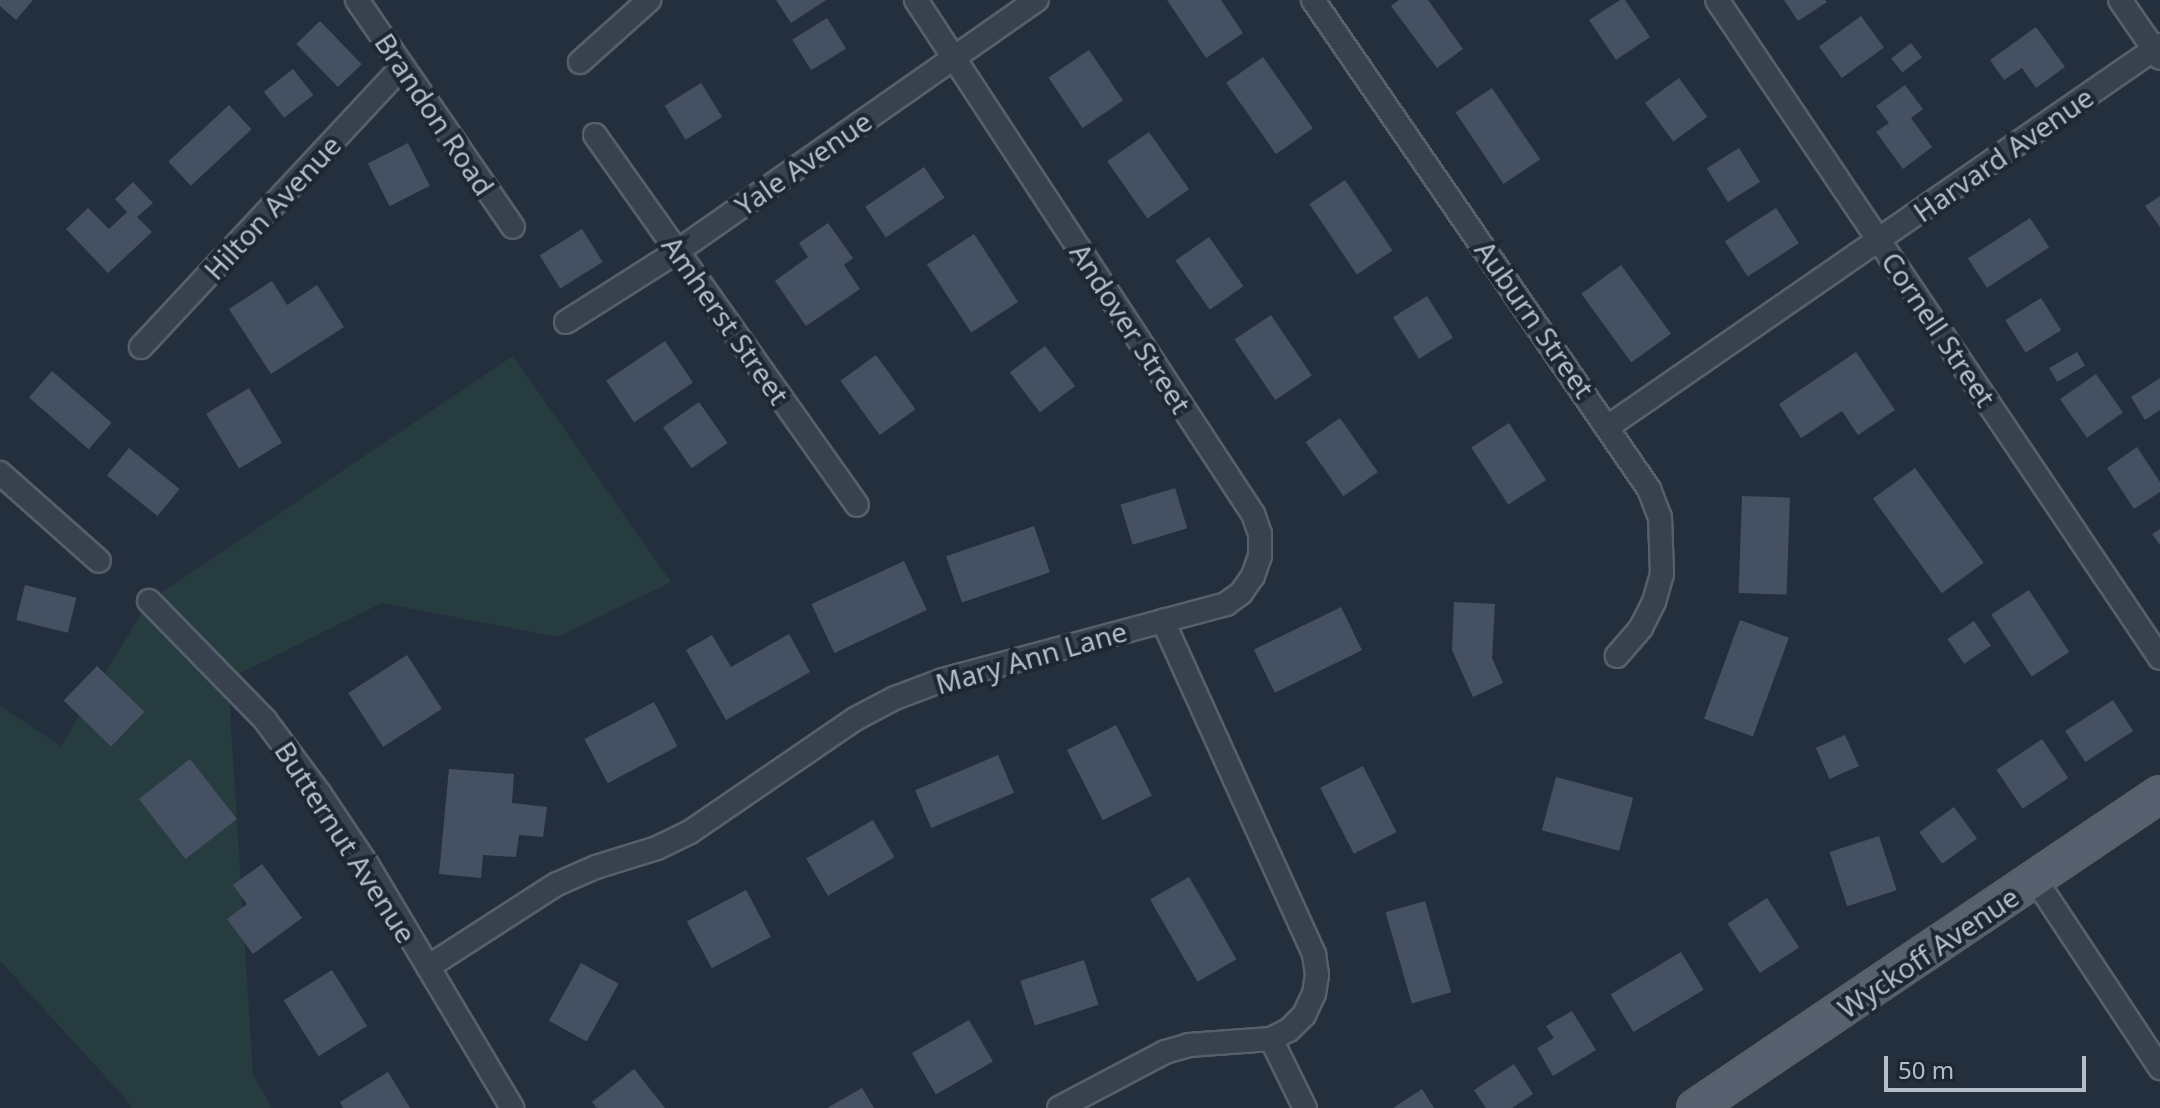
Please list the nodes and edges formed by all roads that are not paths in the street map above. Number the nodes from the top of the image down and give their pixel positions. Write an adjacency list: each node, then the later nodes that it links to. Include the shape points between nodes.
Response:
1 (357, 0): 11 (street, Brandon Road)
2 (649, 0): 10 (street)
3 (916, 0): 9 (street, Andover Street)
4 (1037, 0): 9 (street, Yale Avenue)
5 (1313, 0): 18 (street, Auburn Street)
6 (1717, 0): 14 (street, Cornell Street)
7 (2120, 0): 8 (street)
8 (2158, 51): 14 (street, Harvard Avenue)
9 (953, 59): 15 (street, Yale Avenue); 23 (street, Andover Street, via 1253,514 1260,556 1241,593 1226,604)
10 (580, 62)
11 (402, 67): 13 (street, Brandon Road); 17 (street, Hilton Avenue)
12 (595, 135): 15 (street, Amherst Street)
13 (513, 227)
14 (1879, 240): 18 (street, Harvard Avenue); 25 (street, Cornell Street)
15 (678, 251): 16 (street, Yale Avenue); 20 (street, Amherst Street)
16 (566, 322)
17 (141, 347)
18 (1609, 426): 24 (street, Auburn Street, via 1649,489 1664,548 1654,602)
19 (0, 473): 21 (street)
20 (857, 505)
21 (99, 561)
22 (149, 601): 28 (street, Butternut Avenue, via 265,720 344,830)
23 (1163, 621): 28 (street, Mary Ann Lane, via 943,680 895,698 855,719 690,832 557,884); 29 (street, Mary Ann Lane, via 1314,954 1315,985 1304,1015)
24 (1617, 656)
25 (2160, 658)
26 (2160, 794): 27 (main road, Wyckoff Avenue)
27 (2035, 879): 30 (street); 34 (main road, Wyckoff Avenue)
28 (428, 967): 31 (street, Butternut Avenue)
29 (1271, 1039): 32 (street, via 1189,1045 1165,1052); 33 (street)
30 (2160, 1068)
31 (512, 1108)
32 (1059, 1108)
33 (1305, 1108)
34 (1695, 1108)

